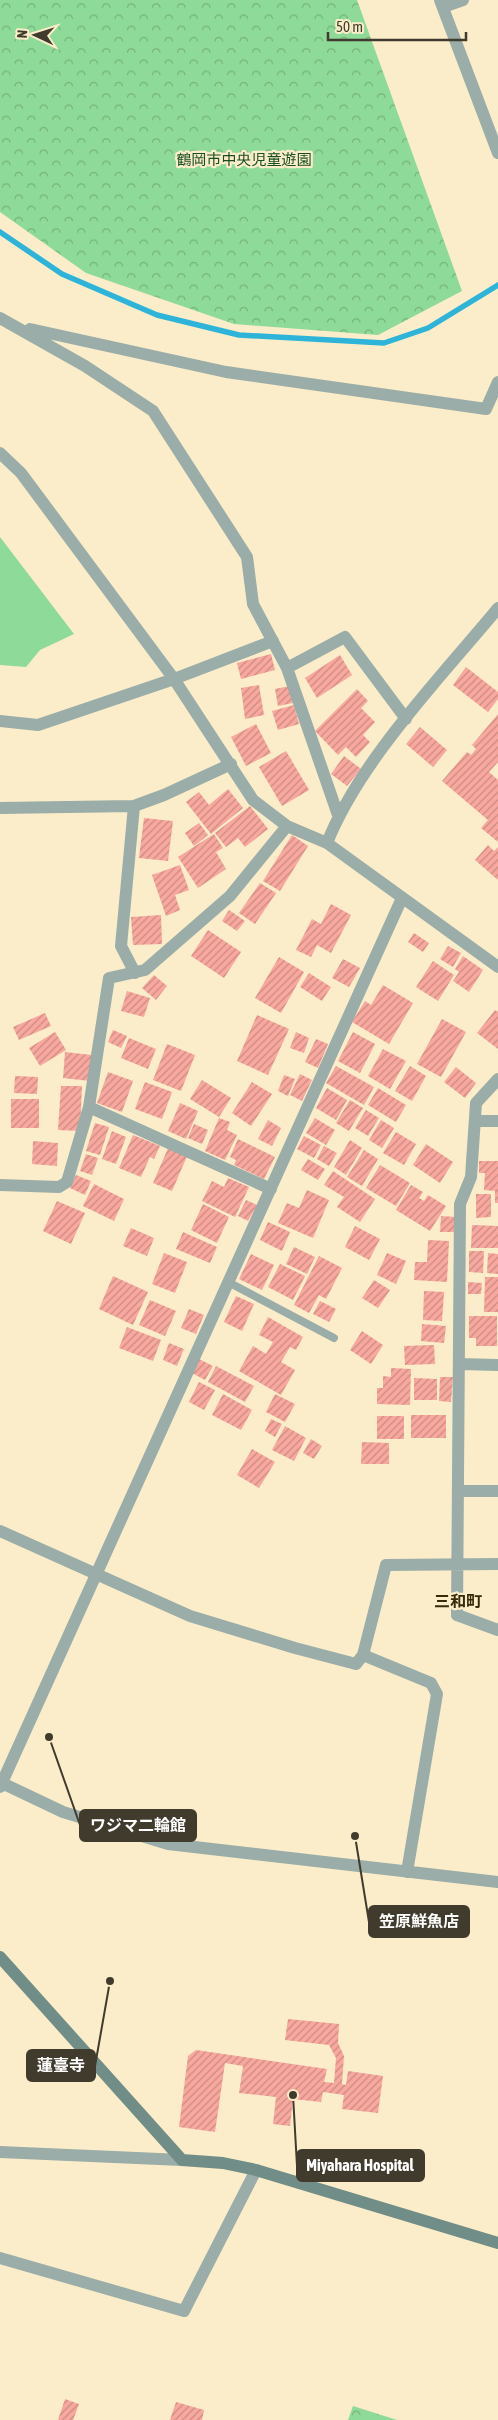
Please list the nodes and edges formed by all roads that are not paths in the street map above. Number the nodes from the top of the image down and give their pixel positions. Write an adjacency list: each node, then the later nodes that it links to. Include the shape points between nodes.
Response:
1 (463, 0): 2 (street)
2 (442, 4): 3 (street)
3 (498, 152)
4 (0, 318): 5 (street)
5 (20, 327): 6 (street, via 226,372 486,410); 9 (street, via 153,412 247,557 253,604)
6 (498, 382)
7 (0, 453): 11 (street, via 20,473)
8 (498, 608): 12 (street)
9 (273, 641): 10 (street); 11 (street)
10 (287, 668): 12 (street, via 345,637); 17 (street)
11 (174, 679): 13 (street, via 38,725); 14 (street)
12 (406, 719): 17 (street)
13 (0, 721)
14 (231, 764): 15 (street, via 164,796); 18 (street, via 253,800)
15 (134, 806): 16 (street); 22 (street, via 121,946)
16 (0, 808)
17 (338, 815): 19 (street)
18 (288, 826): 19 (street); 22 (street, via 230,896 145,970)
19 (327, 843): 20 (street)
20 (402, 898): 21 (street); 28 (street)
21 (498, 967)
22 (135, 973): 24 (street, via 109,978)
23 (498, 1079): 25 (street, via 476,1102)
24 (89, 1108): 27 (street, via 67,1182 59,1188); 28 (street)
25 (474, 1121): 26 (street); 31 (street, via 471,1177 460,1204)
26 (498, 1121)
27 (0, 1185)
28 (271, 1188): 29 (street)
29 (228, 1282): 30 (lane); 38 (street)
30 (334, 1338)
31 (460, 1364): 32 (street); 33 (street)
32 (498, 1365)
33 (458, 1491): 34 (street); 36 (street)
34 (498, 1491)
35 (0, 1531): 38 (street)
36 (457, 1563): 37 (street); 39 (street, via 457,1615); 40 (street, via 386,1565)
37 (498, 1564)
38 (95, 1575): 40 (street, via 190,1616 295,1648 356,1664); 41 (street)
39 (498, 1630)
40 (364, 1655): 42 (street, via 431,1683 437,1694)
41 (1, 1785): 42 (street, via 63,1812 168,1844)
42 (407, 1872): 43 (street)
43 (498, 1882)
44 (0, 1957): 46 (main road)
45 (0, 2152): 46 (street)
46 (182, 2160): 47 (main road, via 223,2163)
47 (256, 2170): 48 (main road); 49 (street, via 184,2311)
48 (498, 2243)
49 (0, 2258)

